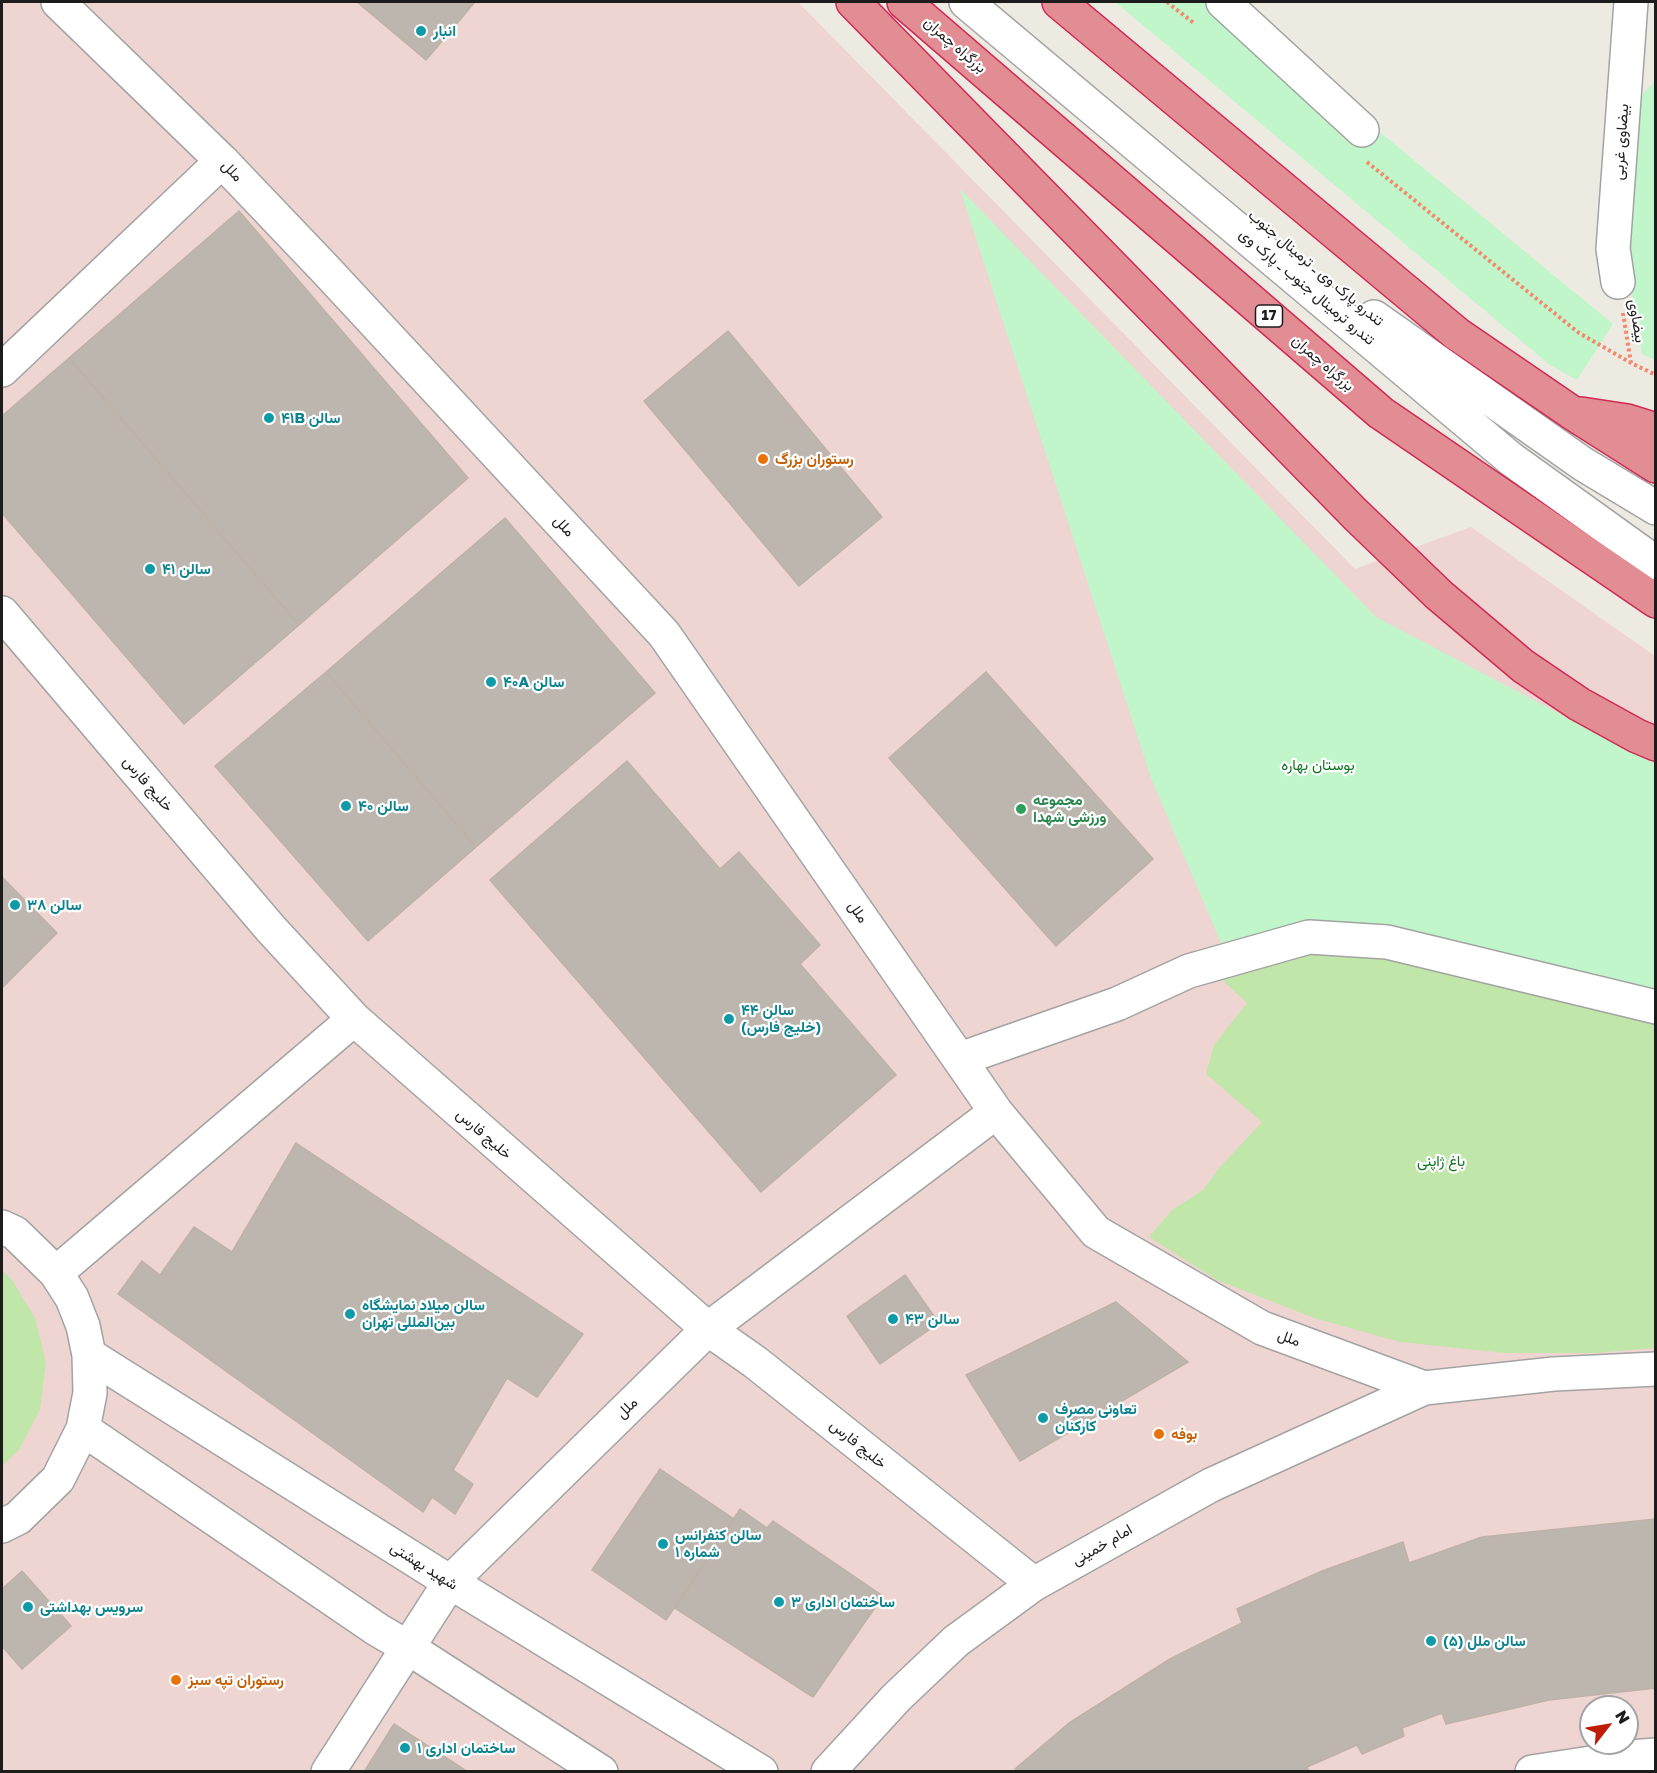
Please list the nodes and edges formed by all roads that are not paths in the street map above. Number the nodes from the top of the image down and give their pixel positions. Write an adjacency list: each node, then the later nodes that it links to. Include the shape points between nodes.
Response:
1 (58, 2): 10 (street, ملل)
2 (853, 2): 20 (highway, via 1439,595 1523,666 1579,704)
3 (904, 2): 18 (highway, بزرگراه چمران / 17, via 1381,413)
4 (966, 2): 17 (street, تندرو ترمینال جنوب ـ پارک وی, via 1511,459)
5 (996, 2): 16 (street, تندرو پارک وی ـ ترمینال جنوب, via 1380,323 1583,464)
6 (1059, 2): 13 (highway, via 1457,334)
7 (1223, 2): 9 (street)
8 (1631, 2): 11 (street, بیضاوی غربی, via 1613,249)
9 (1363, 145)
10 (222, 161): 12 (street); 23 (street, ملل, via 664,634)
11 (1618, 282)
12 (2, 370)
13 (1571, 412): 14 (highway); 15 (highway)
14 (1656, 430)
15 (1656, 466)
16 (1656, 508)
17 (1656, 563)
18 (1656, 601)
19 (2, 613): 22 (street, خلیج فارس)
20 (1656, 744)
21 (1656, 1007): 23 (street, via 1387,942 1309,937 1189,971 1117,1004)
22 (354, 1019): 26 (street); 27 (street, خلیج فارس)
23 (960, 1059): 24 (street, ملل)
24 (996, 1112): 27 (street, ملل); 30 (street, ملل, via 1096,1232 1262,1329)
25 (2, 1227): 26 (street, via 15,1233)
26 (56, 1272): 28 (street, via 72,1298)
27 (708, 1329): 33 (street, ملل); 34 (street, خلیج فارس)
28 (89, 1355): 31 (street, via 90,1392); 33 (street, شهید بهشتی)
29 (1656, 1369): 30 (street, ملل, via 1554,1374)
30 (1424, 1389): 34 (street, امام خمینی, via 1211,1485)
31 (83, 1429): 32 (street, via 58,1479 18,1518); 35 (street)
32 (2, 1526)
33 (450, 1582): 35 (street, ملل); 40 (street, شهید بهشتی)
34 (1034, 1584): 41 (street, امام خمینی, via 956,1641 896,1698)
35 (407, 1647): 38 (street, ملل); 39 (street)
36 (1656, 1755): 37 (street)
37 (1534, 1771)
38 (328, 1772)
39 (601, 1772)
40 (761, 1772)
41 (828, 1772)

